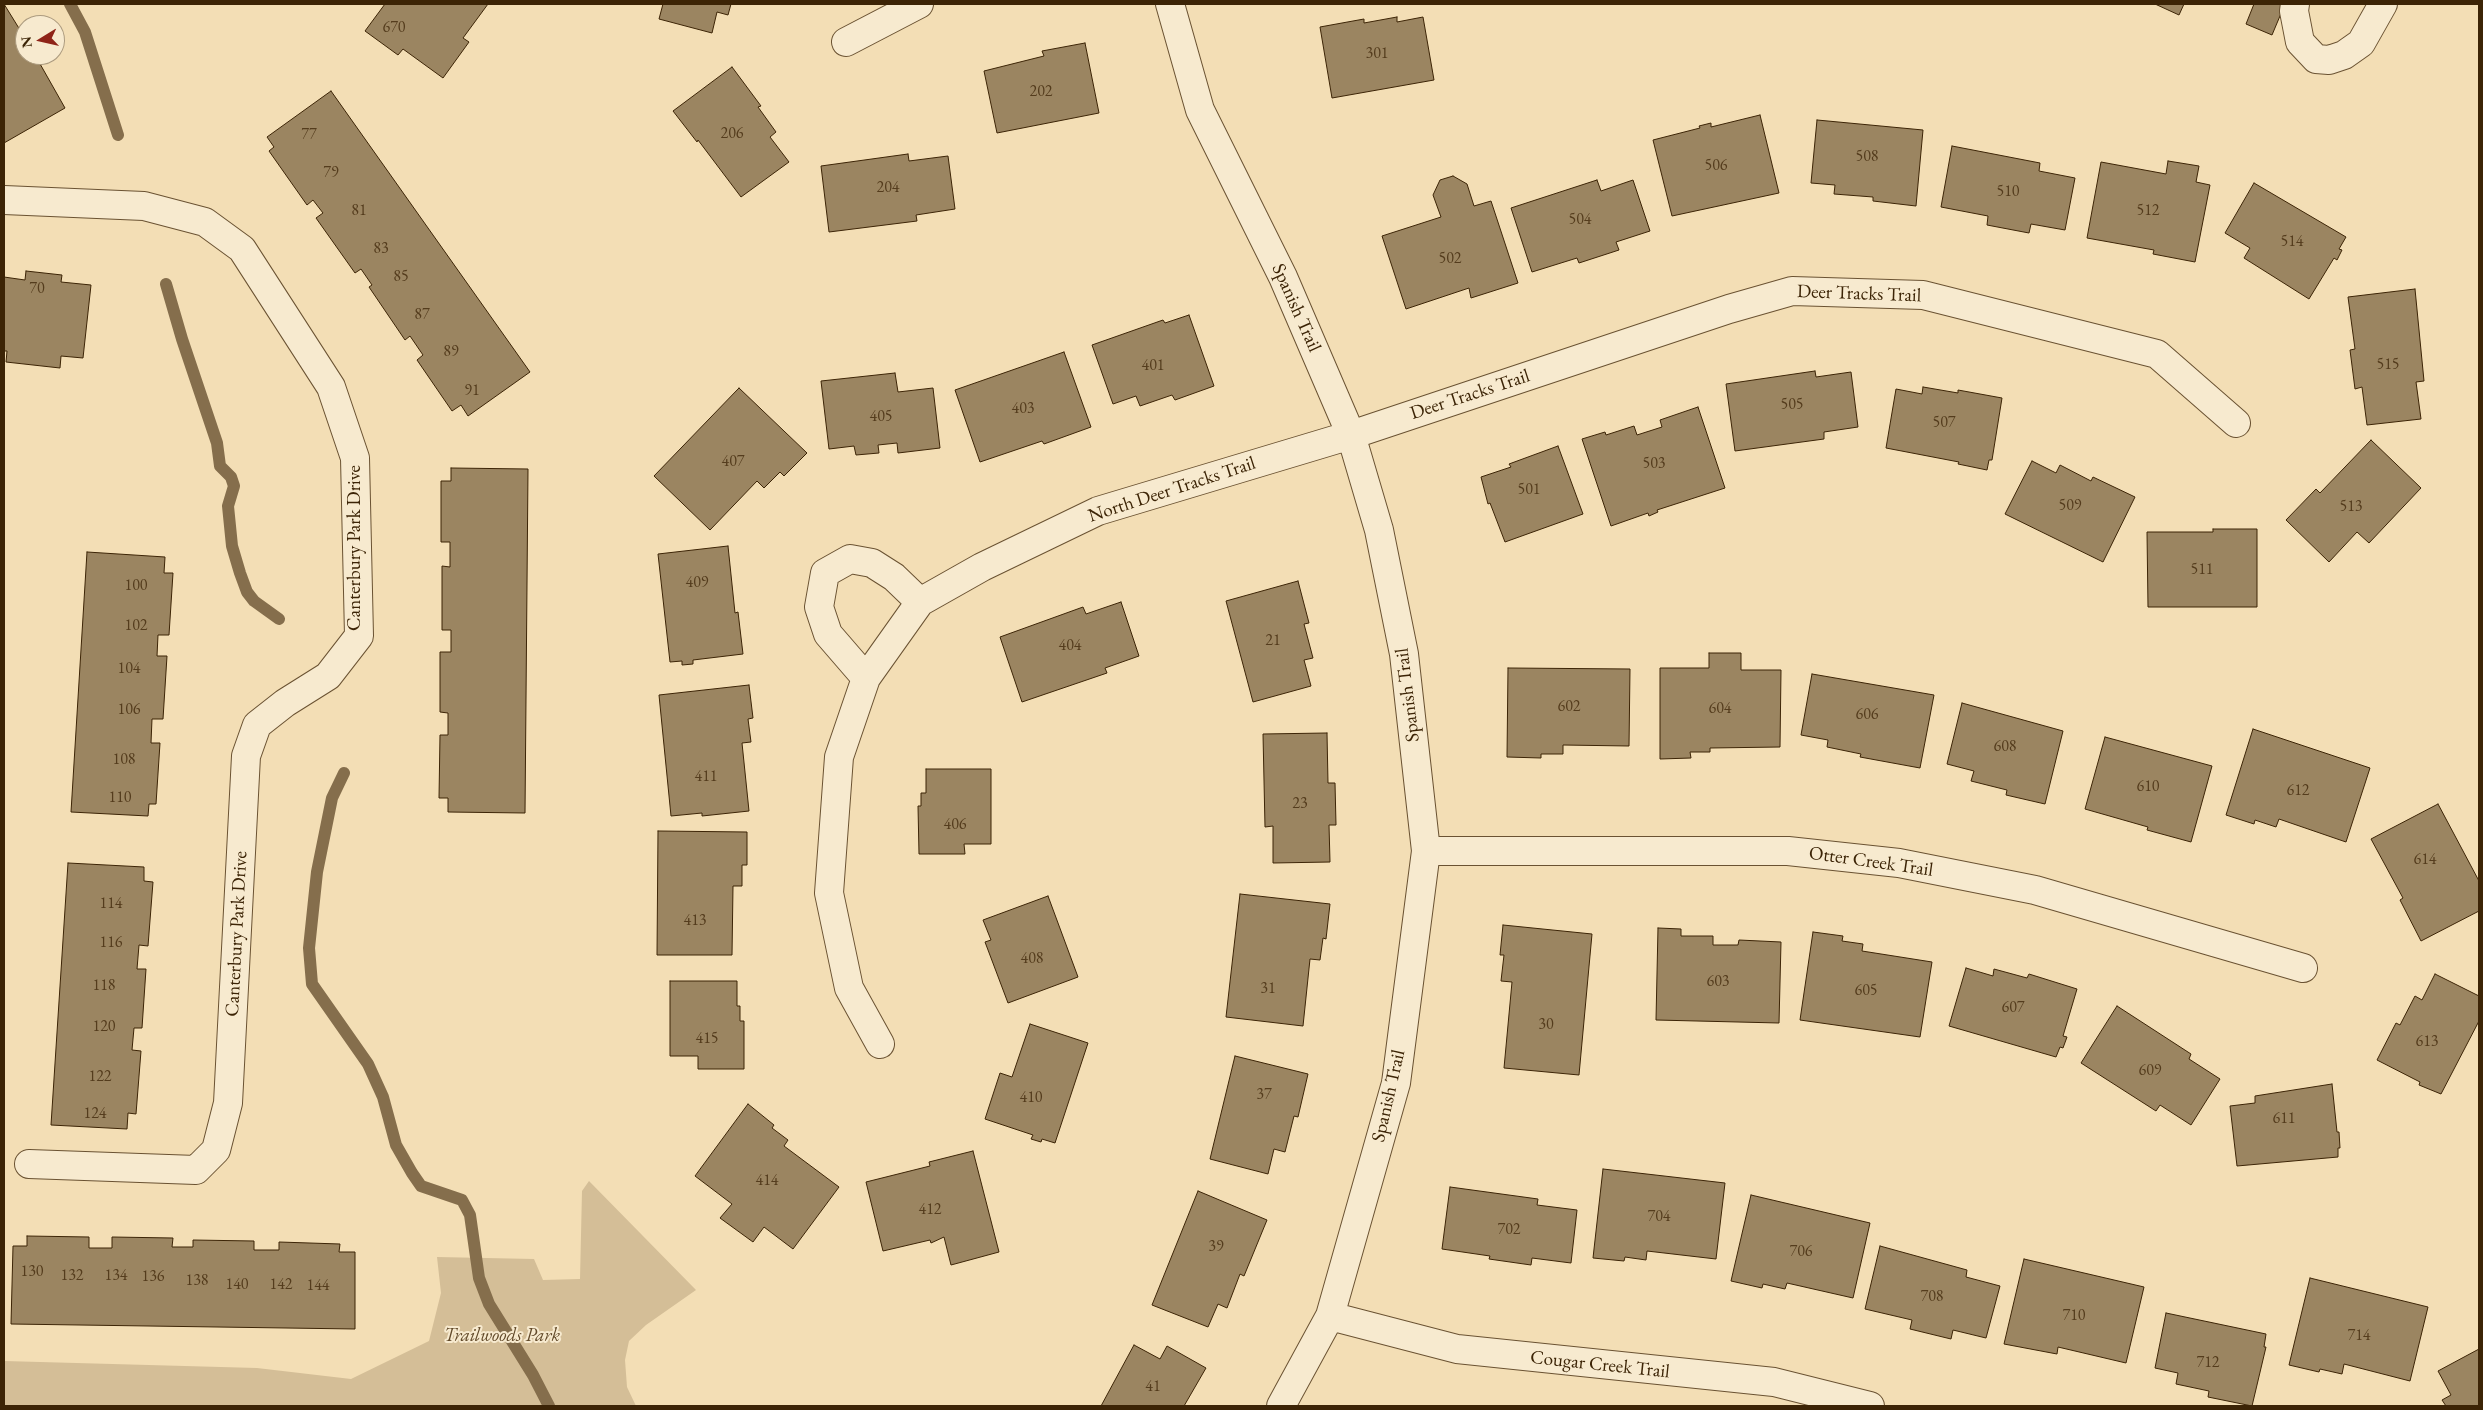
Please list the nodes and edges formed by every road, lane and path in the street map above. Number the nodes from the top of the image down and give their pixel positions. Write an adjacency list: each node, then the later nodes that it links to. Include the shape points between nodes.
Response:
1 (919, 4): 5 (street)
2 (1170, 4): 8 (street, Spanish Trail, via 1200,110 1283,277)
3 (2296, 4): 4 (street, via 2294,11 2300,42 2316,59 2329,60 2344,55 2361,43)
4 (2383, 4)
5 (846, 42)
6 (4, 200): 14 (street, Canterbury Park Drive, via 144,206 205,222 242,249 332,387 355,458 358,636 328,676 285,703 258,725 246,756 228,1103 216,1150 196,1170)
7 (2236, 423): 8 (street, Deer Tracks Trail, via 2157,354 1923,295 1792,290)
8 (1351, 435): 9 (street, North Deer Tracks Trail, via 1098,511 982,566); 11 (street, Spanish Trail, via 1379,530 1404,654)
9 (920, 602): 10 (street, North Deer Tracks Trail); 10 (street, via 894,577 872,563 850,559 825,573 819,607 828,634)
10 (866, 678): 13 (street, North Deer Tracks Trail, via 839,757 830,894 849,988)
11 (1426, 851): 12 (street, Otter Creek Trail, via 1788,851 1899,863 2035,890); 15 (street, Spanish Trail, via 1396,1083)
12 (2303, 968)
13 (880, 1044)
14 (29, 1164)
15 (1330, 1316): 16 (street, Spanish Trail); 17 (street, Cougar Creek Trail, via 1457,1349 1774,1382)
16 (1281, 1406)
17 (1870, 1406)

